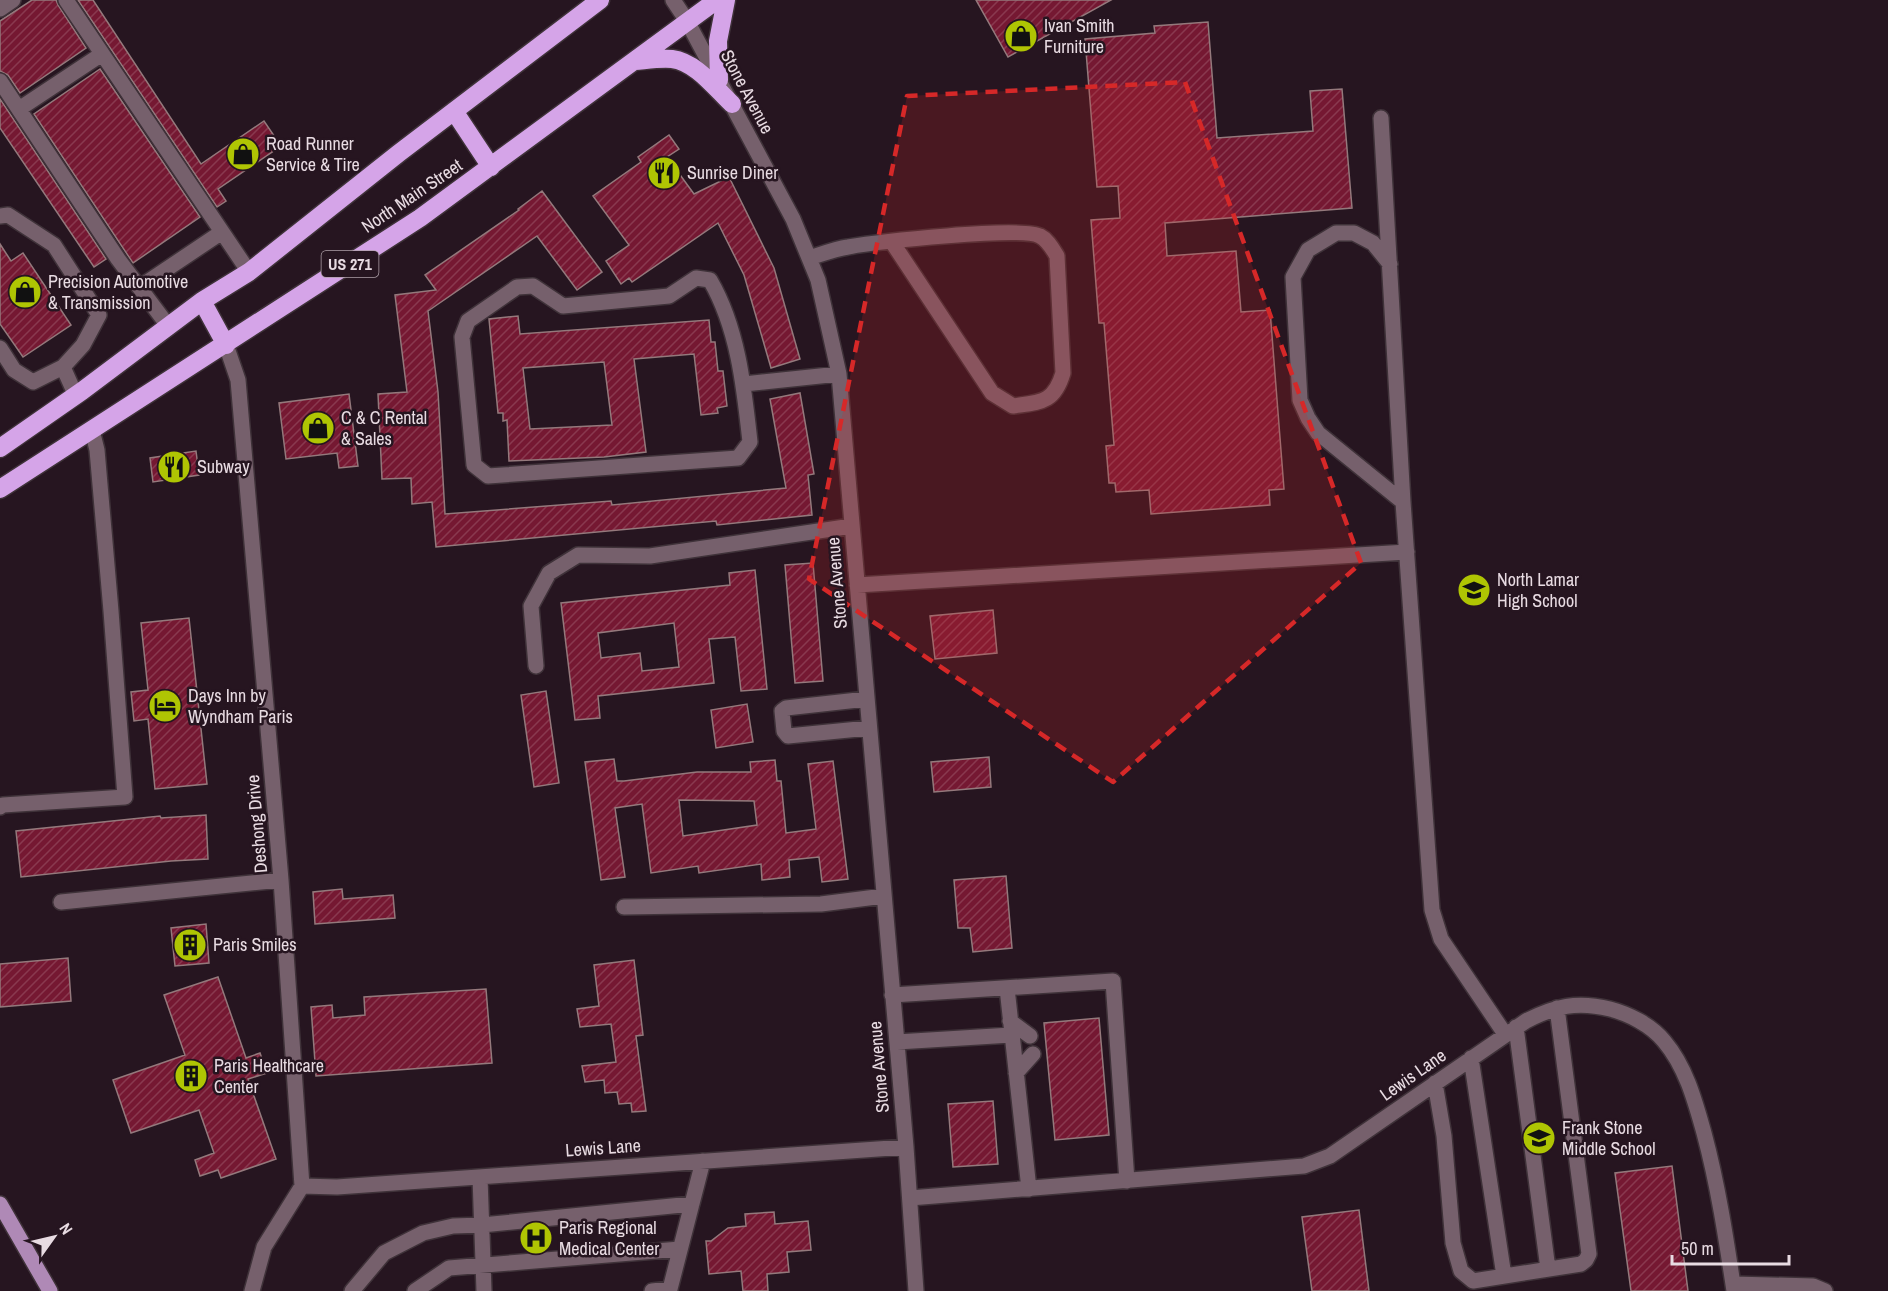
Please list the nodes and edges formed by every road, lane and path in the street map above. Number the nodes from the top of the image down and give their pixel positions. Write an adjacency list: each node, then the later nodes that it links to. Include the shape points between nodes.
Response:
1 (13, 0): 7 (street)
2 (66, 0): 9 (street)
3 (600, 0): 15 (highway)
4 (673, 0): 8 (street, Stone Avenue)
5 (717, 0): 8 (highway, North Main Street / US 271)
6 (726, 0): 11 (highway, via 718,41)
7 (0, 9)
8 (687, 21): 10 (highway, North Main Street / US 271); 11 (street, Stone Avenue)
9 (102, 54): 14 (street); 19 (street)
10 (635, 61): 13 (highway, via 675,59 698,71); 17 (highway, North Main Street / US 271)
11 (719, 80): 13 (street, Stone Avenue)
12 (0, 81): 14 (street)
13 (732, 104): 21 (street, Stone Avenue, via 793,219)
14 (19, 109): 24 (street)
15 (454, 111): 17 (highway); 23 (highway)
16 (1381, 118): 22 (street)
17 (491, 167): 27 (highway, North Main Street / US 271)
18 (0, 216): 29 (street, via 8,215 54,246 99,315 83,345)
19 (222, 232): 23 (street); 24 (street)
20 (892, 242): 20 (street, via 1009,232 1038,235 1050,243 1057,256 1063,373 1058,389 1044,400 1012,406 992,393); 21 (street, via 848,247)
21 (809, 258): 30 (street, Stone Avenue, via 818,280)
22 (1390, 264): 36 (street); 36 (street, via 1372,243 1354,233 1336,233 1308,250 1293,277 1300,400 1308,418 1318,433)
23 (249, 272): 25 (highway)
24 (140, 287): 26 (street)
25 (202, 301): 26 (highway); 27 (highway)
26 (168, 327): 32 (highway)
27 (226, 345): 33 (highway, North Main Street / US 271); 44 (street, Deshong Drive, via 238,380)
28 (0, 348): 29 (street, via 14,370 33,382)
29 (63, 367): 32 (street)
30 (839, 374): 31 (street); 37 (street, Stone Avenue)
31 (744, 384): 31 (street, via 723,302 710,280 696,278 669,296 563,306 533,286 517,287 468,321 462,337 474,465 488,476 738,458 750,442)
32 (76, 396): 34 (highway)
33 (92, 430): 35 (highway, North Main Street / US 271); 43 (street, via 97,450 125,797)
34 (0, 448)
35 (0, 489)
36 (1403, 502): 38 (street)
37 (852, 526): 39 (street, Stone Avenue); 40 (street, via 650,556 578,555 549,573 531,606)
38 (1407, 552): 39 (street); 52 (street, via 1432,910 1441,939)
39 (857, 585): 41 (street, Stone Avenue)
40 (537, 666)
41 (867, 699): 42 (street, Stone Avenue); 42 (street, via 786,708 782,711 784,731 788,736)
42 (870, 728): 45 (street, Stone Avenue)
43 (0, 807)
44 (282, 880): 46 (street); 63 (street, Deshong Drive)
45 (884, 896): 47 (street, via 821,904); 49 (street, Stone Avenue)
46 (61, 902)
47 (624, 907)
48 (1007, 988): 49 (street); 51 (street); 62 (street, via 1113,981)
49 (892, 995): 54 (street, Stone Avenue)
50 (1557, 1008): 52 (street, Lewis Lane); 71 (street, via 1589,1254 1581,1264); 73 (street, Lewis Lane, via 1594,1005 1642,1022 1664,1040 1681,1066 1695,1100 1716,1178)
51 (1011, 1028): 53 (street); 54 (street); 57 (street)
52 (1510, 1031): 56 (street, Lewis Lane); 71 (street)
53 (1030, 1036)
54 (897, 1042): 59 (street, Stone Avenue)
55 (1032, 1054): 57 (street)
56 (1471, 1058): 58 (street, Lewis Lane); 72 (street)
57 (1016, 1073): 64 (street)
58 (1435, 1083): 62 (street, Lewis Lane, via 1330,1156 1304,1166); 72 (street, via 1459,1266 1473,1281)
59 (906, 1147): 60 (street, Lewis Lane); 65 (street, Stone Avenue)
60 (703, 1161): 61 (street, Lewis Lane); 67 (street)
61 (480, 1177): 63 (street, Lewis Lane); 68 (street)
62 (1127, 1181): 64 (street, Lewis Lane)
63 (302, 1186): 76 (street, via 264,1247)
64 (1029, 1190): 65 (street, Lewis Lane)
65 (910, 1198): 81 (street, Stone Avenue)
66 (0, 1204): 75 (main road)
67 (692, 1204): 68 (street); 69 (street)
68 (482, 1225): 70 (street); 77 (street, via 423,1233 384,1254)
69 (680, 1250): 70 (street); 74 (street)
70 (483, 1264): 78 (street, via 449,1268); 79 (street)
71 (1548, 1269): 72 (street)
72 (1504, 1276)
73 (1733, 1287): 82 (street, via 1813,1286)
74 (671, 1290): 80 (street)
75 (50, 1291)
76 (252, 1291)
77 (352, 1291)
78 (415, 1291)
79 (484, 1291)
80 (652, 1291)
81 (916, 1291)
82 (1825, 1291)

